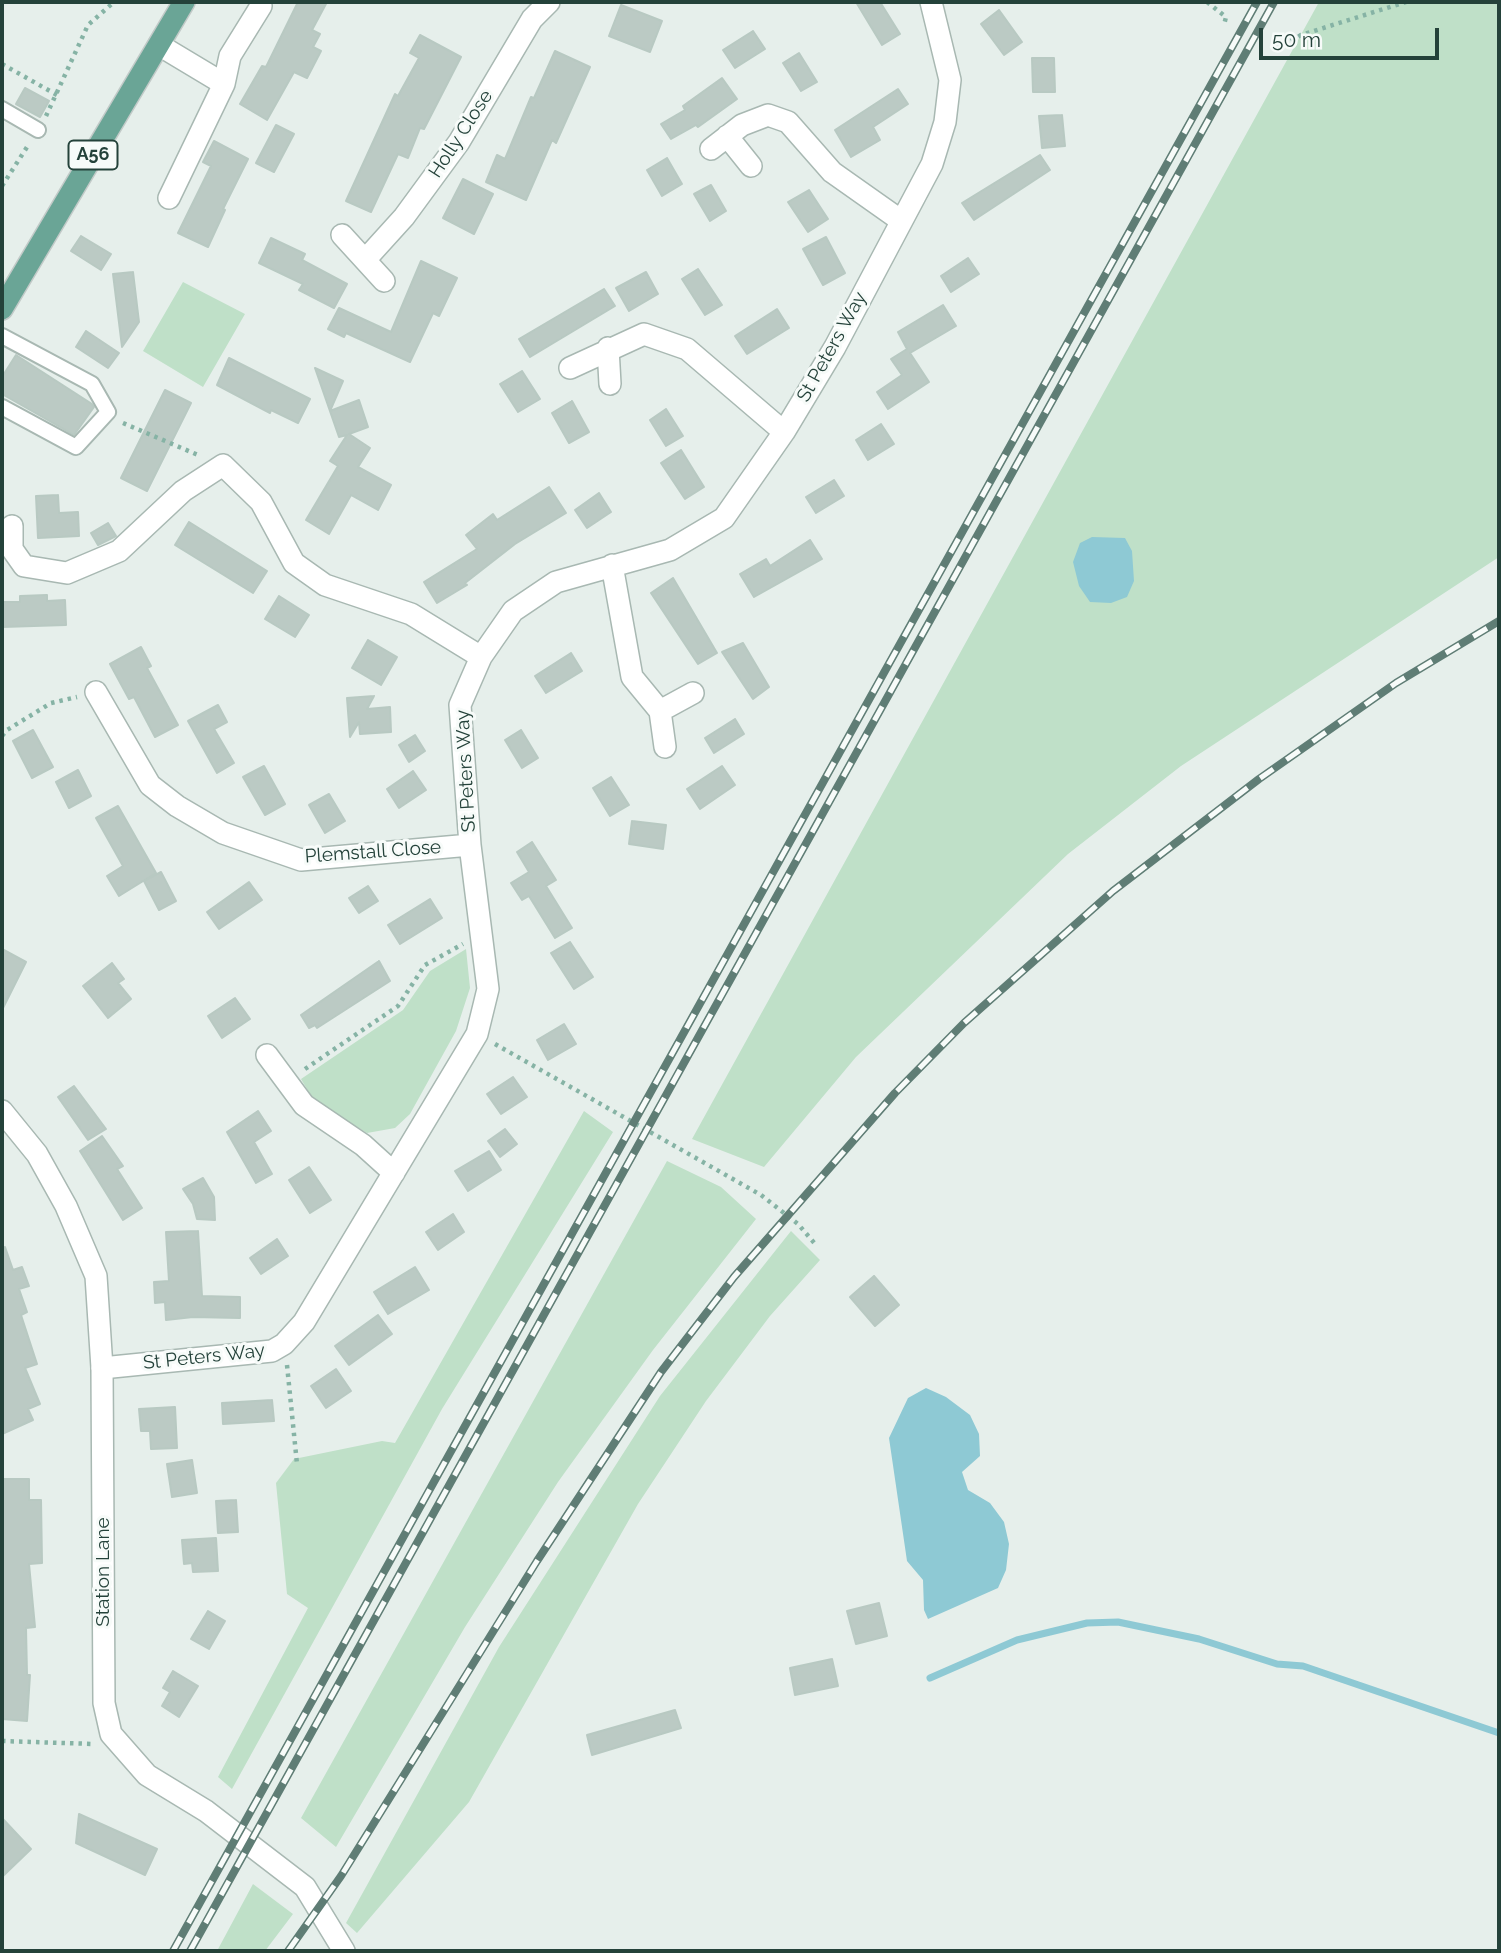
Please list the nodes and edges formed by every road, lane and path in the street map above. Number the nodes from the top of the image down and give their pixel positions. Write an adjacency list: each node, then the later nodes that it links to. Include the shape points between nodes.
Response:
1 (114, 2): 13 (path, via 88,24)
2 (184, 2): 10 (main road, A56)
3 (549, 2): 21 (street, Holly Close, via 532,19 459,142 404,218)
4 (931, 2): 19 (street, St Peters Way, via 950,80 945,122 932,164)
5 (1207, 2): 8 (path, via 1226,17)
6 (1406, 2): 9 (path)
7 (261, 6): 12 (street, via 230,56)
8 (1224, 26)
9 (1291, 41)
10 (159, 45): 12 (street); 23 (main road, A56)
11 (2, 64): 13 (path)
12 (224, 84): 18 (street)
13 (57, 95): 15 (path)
14 (2, 109): 15 (lane)
15 (38, 130): 17 (path)
16 (751, 166): 19 (street, via 719,143 742,125 768,115 788,122 832,172)
17 (2, 186)
18 (169, 198)
19 (900, 220): 30 (street, St Peters Way, via 835,347)
20 (342, 234): 21 (street)
21 (365, 260): 22 (street)
22 (384, 281)
23 (2, 309)
24 (2, 336): 29 (lane, via 92,384)
25 (608, 348): 26 (street); 27 (street); 30 (street, via 644,334 687,349)
26 (570, 368)
27 (610, 384)
28 (2, 407): 29 (lane, via 76,447)
29 (108, 412): 31 (path, via 126,426)
30 (784, 432): 33 (street, St Peters Way, via 724,518 670,550)
31 (223, 465): 32 (street, via 183,491 119,551 67,573 24,566 12,549); 34 (street, via 261,502 294,563 325,585 411,614)
32 (12, 526)
33 (612, 565): 34 (street, St Peters Way, via 556,582 513,611); 37 (street, via 632,677)
34 (481, 657): 40 (street, St Peters Way, via 460,705)
35 (96, 692): 38 (path, via 51,702); 40 (street, Plemstall Close, via 150,785 223,833 301,860)
36 (693, 693): 37 (street)
37 (660, 711): 39 (street)
38 (2, 736)
39 (665, 747)
40 (470, 845): 41 (street, St Peters Way)
41 (483, 933): 42 (street, St Peters Way, via 488,989); 44 (path, via 425,965 398,1006)
42 (478, 1034): 46 (street, St Peters Way); 47 (path, via 761,1195)
43 (267, 1055): 44 (street)
44 (286, 1081): 46 (street, via 304,1105)
45 (2, 1111): 49 (street, Station Lane, via 37,1154 96,1276)
46 (394, 1173): 48 (street, St Peters Way, via 304,1322)
47 (816, 1245)
48 (284, 1344): 49 (street, St Peters Way, via 272,1351); 50 (path)
49 (102, 1368): 52 (street, Station Lane, via 104,1703 111,1734)
50 (297, 1464)
51 (2, 1741): 52 (path)
52 (120, 1745): 53 (street, Station Lane, via 147,1775 206,1811 305,1887)
53 (344, 1951)

